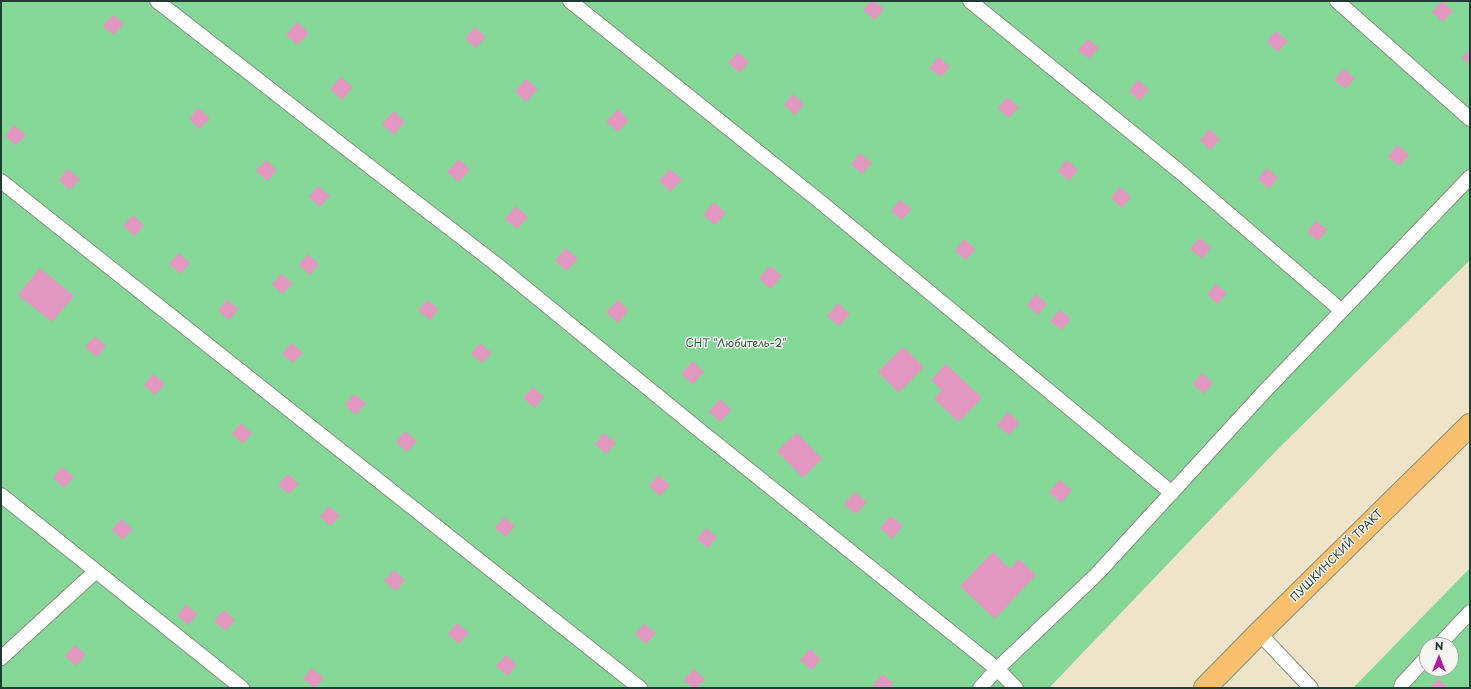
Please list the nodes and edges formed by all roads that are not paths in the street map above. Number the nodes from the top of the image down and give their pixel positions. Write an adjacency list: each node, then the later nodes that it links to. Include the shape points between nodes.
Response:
1 (157, 1): 18 (lane, via 496,264)
2 (570, 1): 10 (lane, via 823,204)
3 (970, 1): 8 (lane, via 1179,170)
4 (1337, 1): 5 (lane)
5 (1470, 119)
6 (1470, 177): 8 (lane)
7 (1, 181): 20 (lane)
8 (1342, 311): 10 (lane)
9 (1470, 425): 14 (main road, ПУШКИНСКИЙ ТРАКТ)
10 (1172, 493): 18 (lane, via 1097,574)
11 (1, 495): 12 (lane)
12 (96, 570): 16 (lane); 19 (lane)
13 (1470, 612): 15 (lane)
14 (1258, 633): 23 (main road, ПУШКИНСКИЙ ТРАКТ); 24 (lane)
15 (1447, 637)
16 (1, 658)
17 (1419, 666): 25 (lane)
18 (997, 669): 21 (lane); 22 (lane)
19 (242, 688)
20 (640, 688)
21 (980, 688)
22 (1016, 688)
23 (1205, 688)
24 (1311, 688)
25 (1401, 688)

